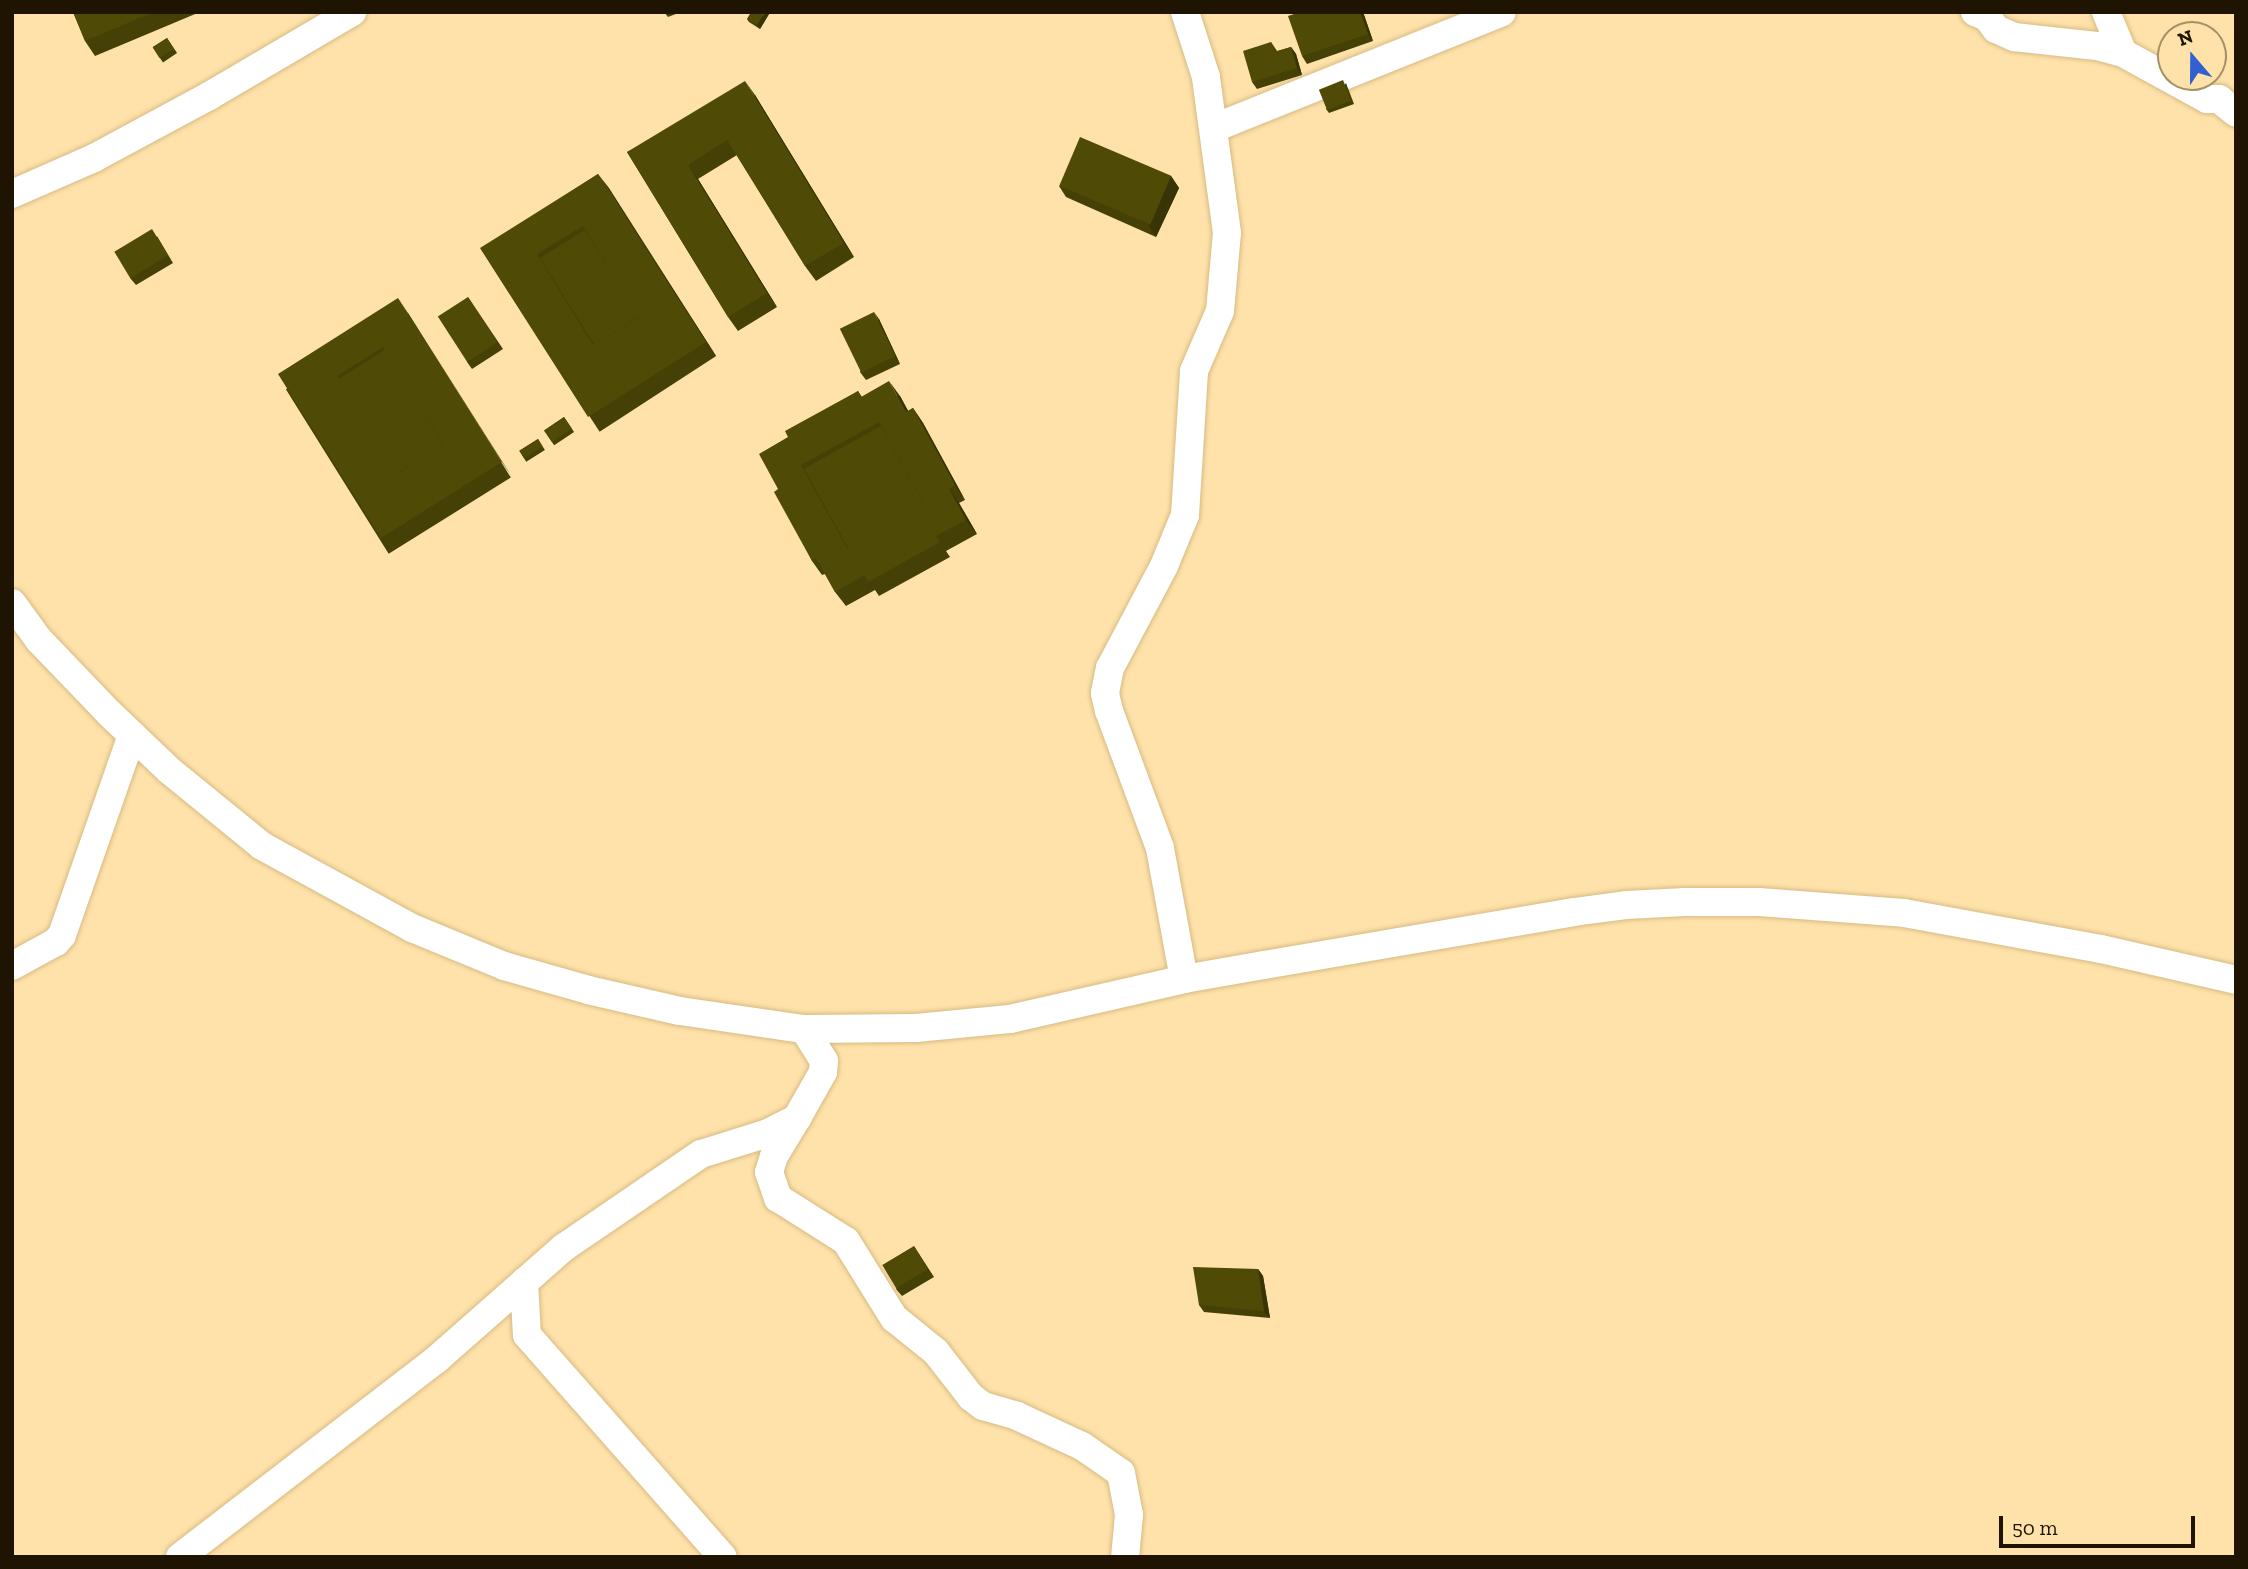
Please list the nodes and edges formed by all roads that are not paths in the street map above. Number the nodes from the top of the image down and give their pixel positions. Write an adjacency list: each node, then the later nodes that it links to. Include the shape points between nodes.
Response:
1 (352, 12): 9 (street, via 94,158)
2 (1185, 12): 8 (street, via 1206,77)
3 (1502, 12): 8 (street)
4 (1975, 12): 6 (street, via 2014,37)
5 (2106, 12): 6 (street)
6 (2123, 53): 7 (street, via 2207,99 2219,99)
7 (2236, 113)
8 (1214, 128): 13 (street, via 1227,233 1220,311 1194,371 1185,515 1106,681 1109,711 1160,848)
9 (12, 194)
10 (12, 603): 11 (street, via 39,640)
11 (132, 735): 12 (street, via 62,935); 15 (street, via 262,845 412,928 505,966 588,990 680,1011)
12 (12, 966)
13 (1184, 979): 14 (street, via 1626,905 1759,902 1904,913 2101,949); 15 (street, via 1010,1019 916,1028)
14 (2236, 981)
15 (804, 1029): 16 (street, via 824,1061 823,1072)
16 (797, 1118): 17 (street, via 679,1166 563,1248); 20 (street, via 769,1172 778,1198 846,1241 894,1318 936,1352 971,1397 1082,1446 1121,1473 1129,1515)
17 (524, 1282): 18 (street, via 437,1359); 19 (street, via 527,1335 533,1344)
18 (180, 1557)
19 (723, 1557)
20 (1125, 1557)

